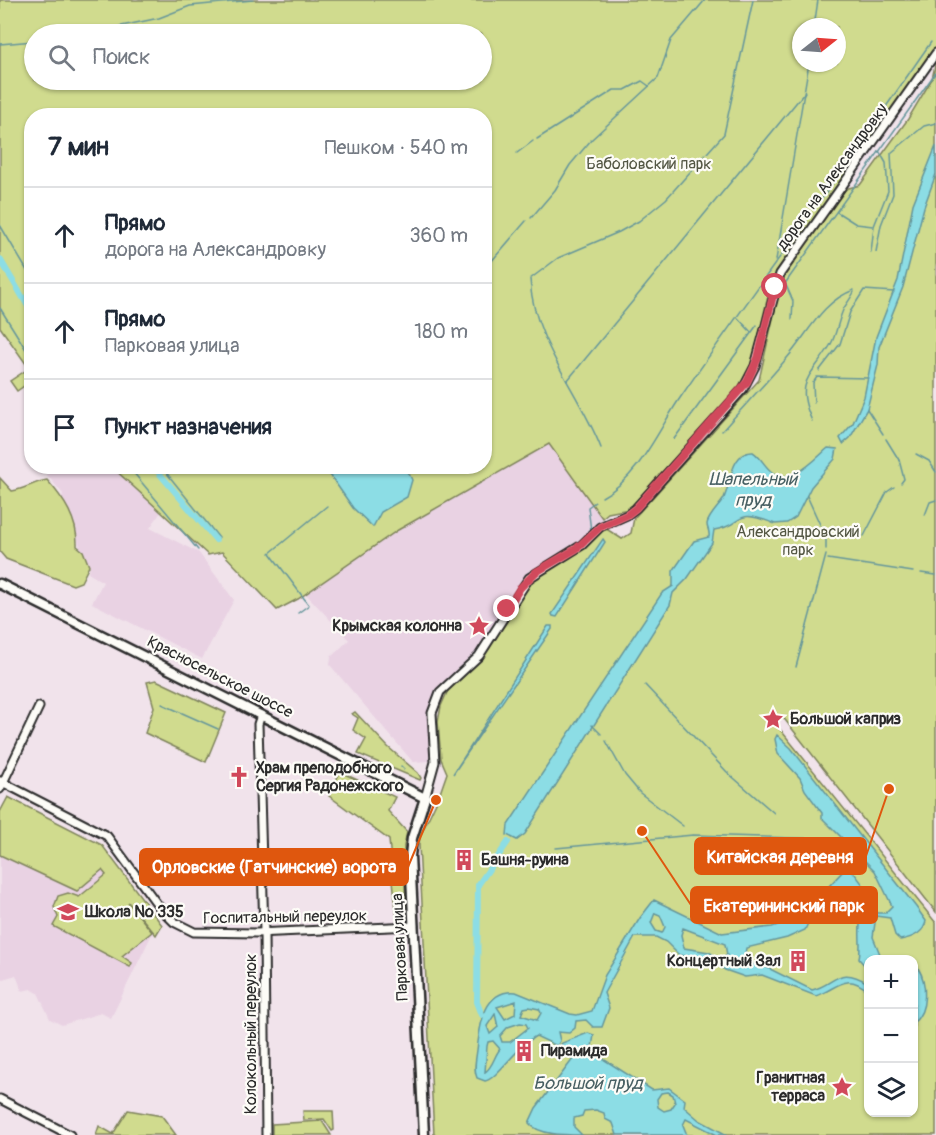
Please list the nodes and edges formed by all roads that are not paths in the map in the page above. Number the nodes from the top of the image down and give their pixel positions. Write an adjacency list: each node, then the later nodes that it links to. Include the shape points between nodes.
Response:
1 (936, 53): 2 (street, дорога на Александровку, via 780,274 755,366 743,389 636,508)
2 (616, 519): 7 (street, Парковая улица, via 529,578 479,656 440,692 432,713 435,762)
3 (0, 584): 5 (main road, Красносельское шоссе)
4 (39, 707): 6 (street)
5 (261, 715): 7 (main road, Красносельское шоссе); 9 (street, Колокольный переулок, via 258,737)
6 (1, 784): 9 (street, Госпитальный переулок, via 107,836 160,908 183,928 207,934)
7 (426, 798): 8 (main road, Парковая улица, via 410,846)
8 (413, 926): 9 (street, Госпитальный переулок); 13 (main road, Парковая улица)
9 (264, 932): 12 (street, Колокольный переулок)
10 (0, 1099): 11 (street)
11 (70, 1135)
12 (266, 1135)
13 (424, 1135)

